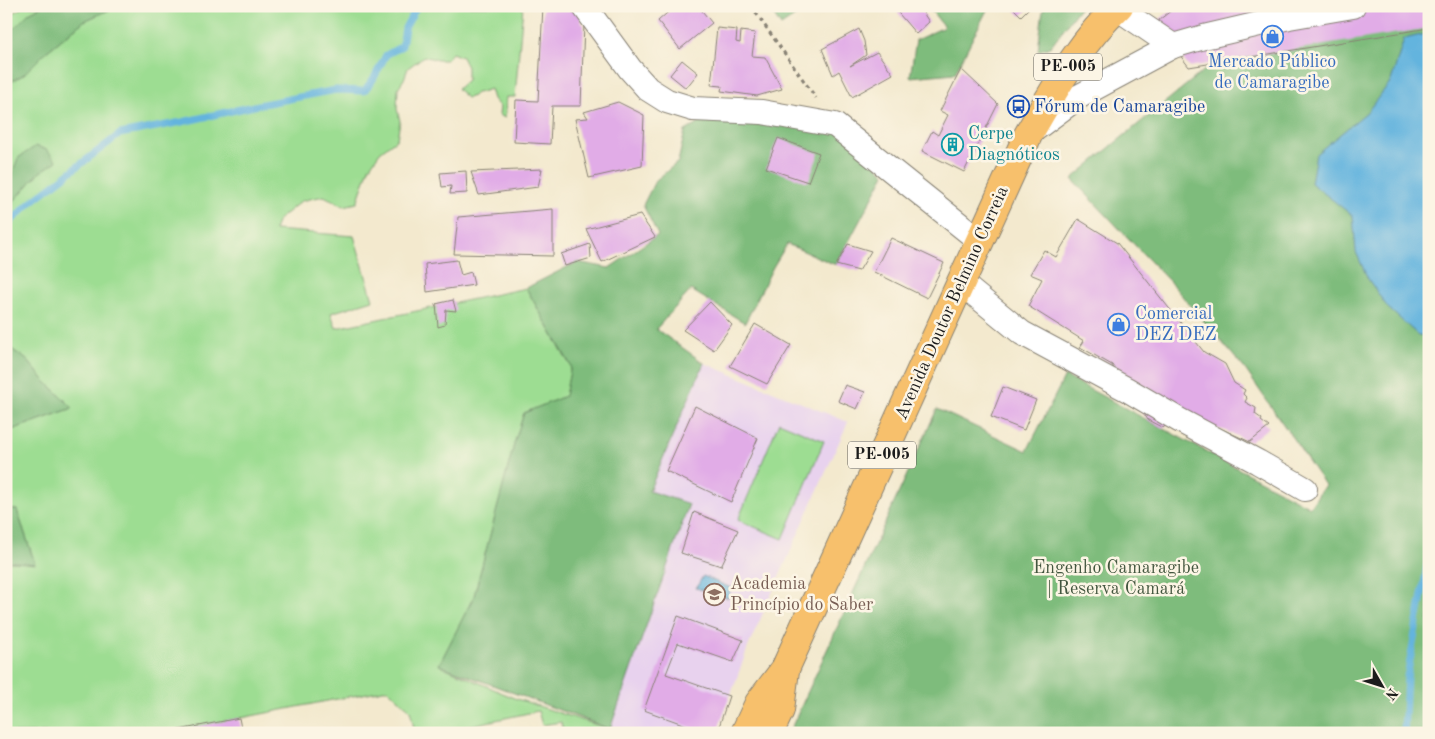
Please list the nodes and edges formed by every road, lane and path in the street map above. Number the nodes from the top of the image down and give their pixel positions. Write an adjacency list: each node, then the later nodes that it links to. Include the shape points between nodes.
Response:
1 (10, 6): 6 (path)
2 (584, 6): 8 (street, via 630,69 648,89 667,101 693,109 762,112)
3 (751, 6): 8 (path)
4 (1353, 6): 7 (street, via 1289,17)
5 (1118, 7): 7 (street); 9 (main road, Avenida Doutor Belmino Correia / PE-005, via 1093,32 1070,63)
6 (6, 8)
7 (1173, 46): 9 (street, via 1078,97)
8 (835, 125): 10 (street)
9 (1028, 135): 10 (main road, Avenida Doutor Belmino Correia / PE-005)
10 (980, 241): 11 (main road, Avenida Doutor Belmino Correia / PE-005)
11 (961, 283): 12 (street, via 1022,333); 13 (main road, Avenida Doutor Belmino Correia / PE-005)
12 (1305, 490)
13 (785, 669): 14 (main road, Avenida Doutor Belmino Correia / PE-005, via 759,703); 15 (main road, Avenida Doutor Belmino Correia / PE-005, via 780,710)
14 (745, 733)
15 (769, 733)

